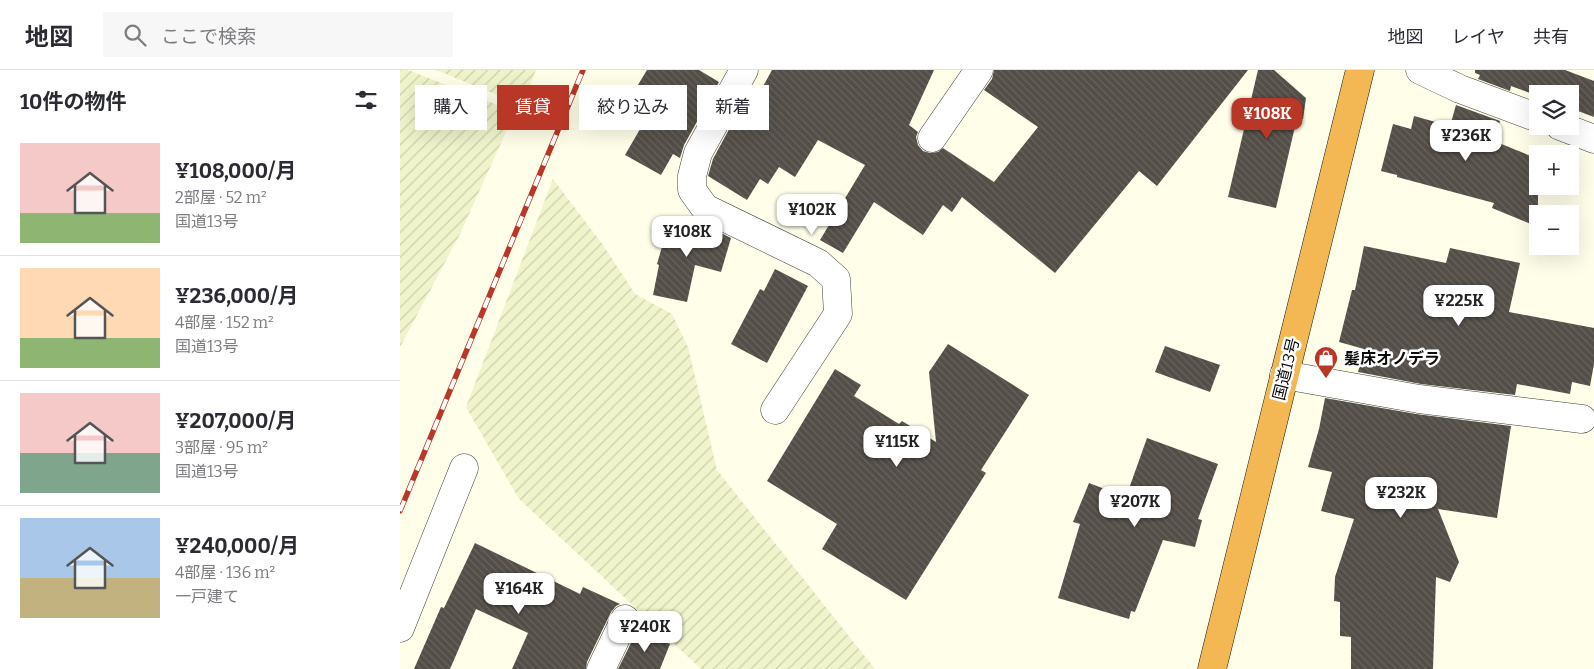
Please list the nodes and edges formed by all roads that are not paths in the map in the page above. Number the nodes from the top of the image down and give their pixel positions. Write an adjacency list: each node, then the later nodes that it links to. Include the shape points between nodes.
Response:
1 (744, 70): 10 (street, via 698,153 692,190 705,208 818,263 836,279 838,298 838,314)
2 (979, 70): 7 (street)
3 (1360, 70): 9 (highway, 国道13号)
4 (1420, 70): 5 (street)
5 (1529, 115)
6 (1579, 133): 8 (street)
7 (932, 138)
8 (1594, 139)
9 (1284, 375): 11 (street, via 1419,399); 16 (highway, 国道13号)
10 (775, 410)
11 (1582, 419)
12 (464, 468): 14 (street)
13 (625, 619): 15 (street)
14 (400, 628)
15 (601, 669)
16 (1212, 669)

